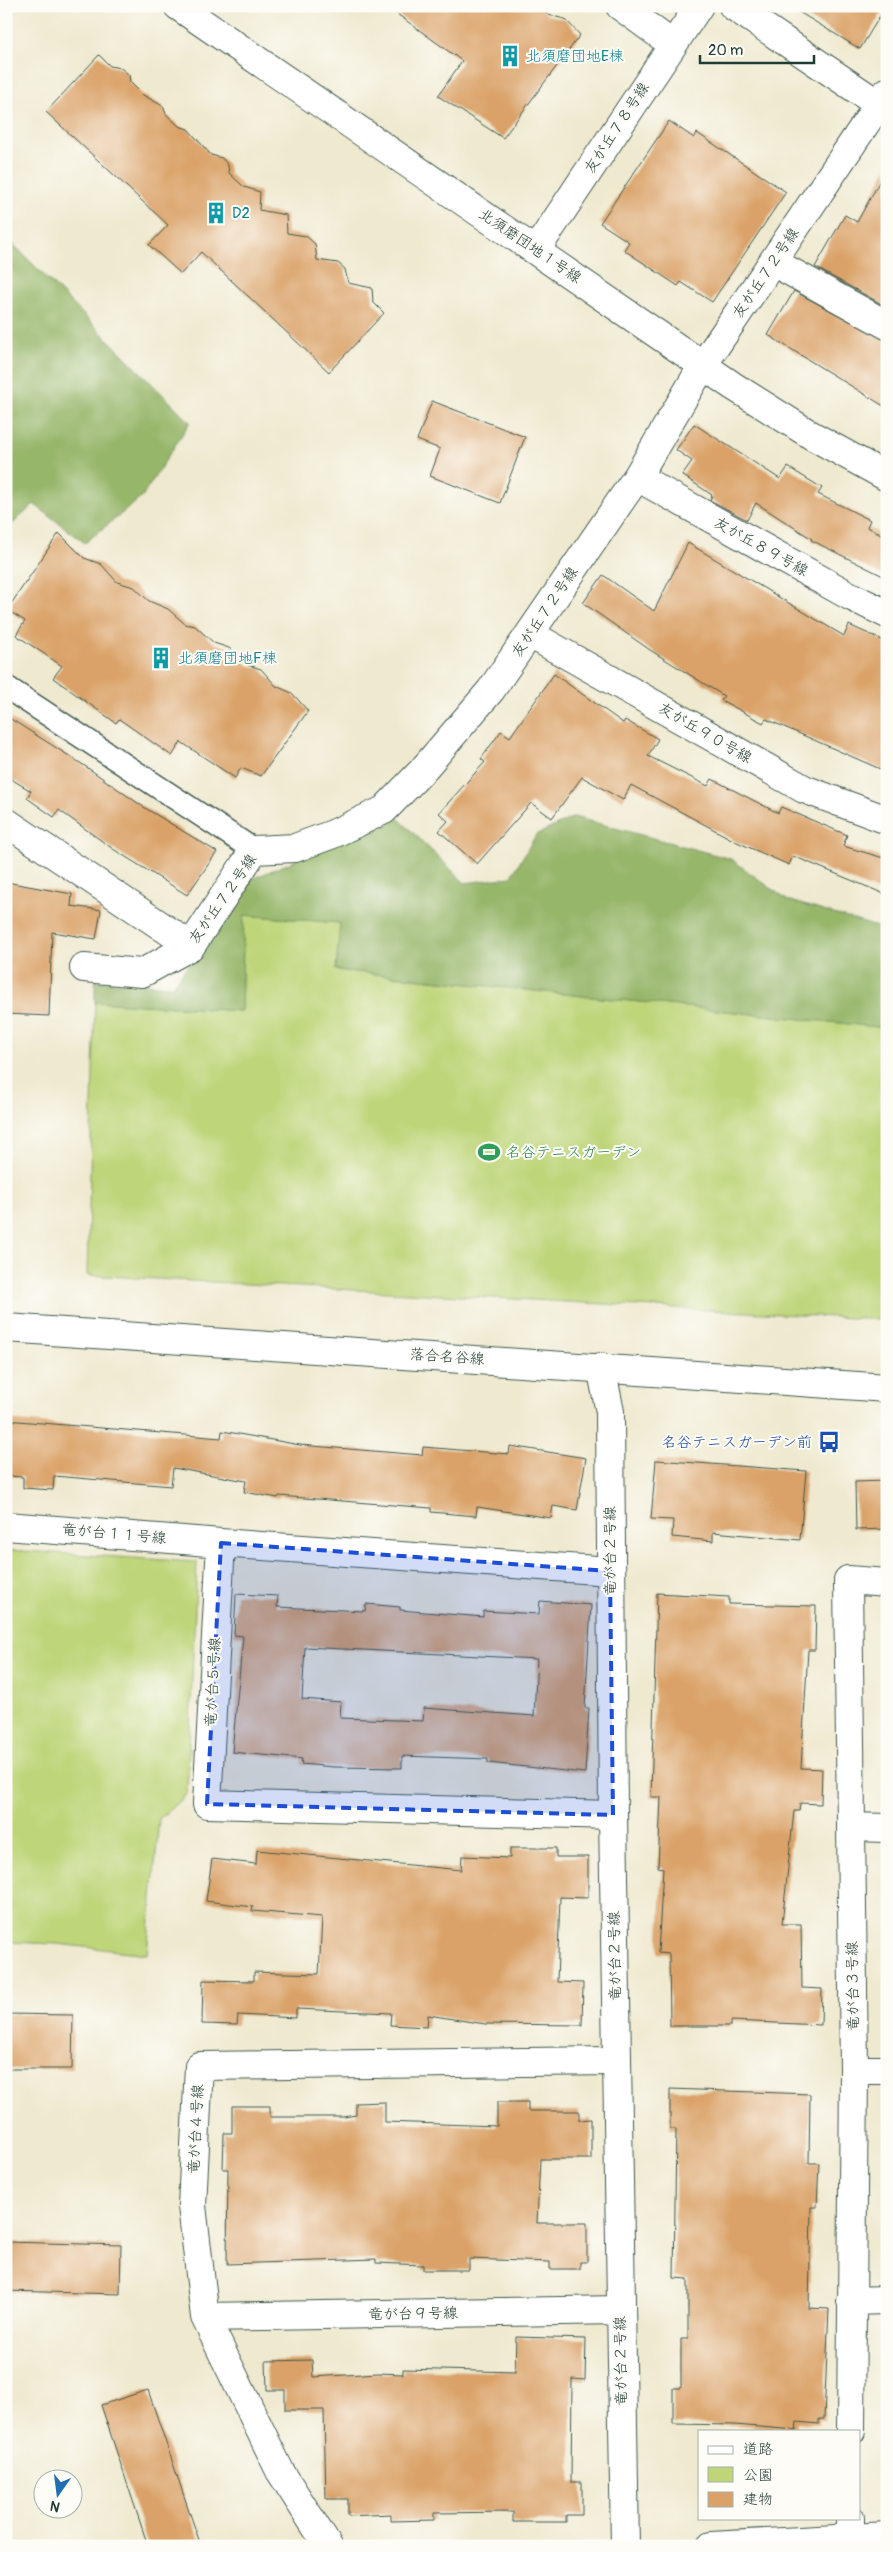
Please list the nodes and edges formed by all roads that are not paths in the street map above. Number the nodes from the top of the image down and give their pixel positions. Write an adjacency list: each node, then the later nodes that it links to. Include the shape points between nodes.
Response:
1 (178, 6): 7 (street, 北須磨団地１号線)
2 (620, 6): 5 (street)
3 (699, 6): 5 (street, 友が丘７８号線)
4 (733, 6): 6 (street)
5 (672, 44): 7 (street, 友が丘７８号線)
6 (884, 103): 8 (street, 友が丘７２号線)
7 (536, 250): 10 (street, 北須磨団地１号線)
8 (773, 262): 9 (street); 10 (street, 友が丘７２号線)
9 (887, 325)
10 (703, 365): 11 (street, 友が丘７２号線); 12 (street, 北須磨団地１号線, via 811,434)
11 (637, 477): 13 (street, 友が丘８９号線); 14 (street, 友が丘７２号線)
12 (887, 477)
13 (887, 614)
14 (530, 634): 16 (street, 友が丘９０号線, via 804,789); 18 (street, 友が丘７２号線, via 491,690 384,810 295,848)
15 (6, 687): 18 (lane)
16 (887, 820)
17 (6, 822): 19 (street)
18 (254, 850): 19 (street, 友が丘７２号線)
19 (191, 946): 20 (street, 友が丘７２号線, via 142,973)
20 (84, 968)
21 (6, 1328): 22 (street, 落合名谷線)
22 (601, 1367): 23 (street, 落合名谷線); 26 (street, 竜が台２号線, via 610,1412)
23 (887, 1388)
24 (6, 1526): 25 (street, 竜が台１１号線)
25 (221, 1543): 26 (street); 28 (street, 竜が台５号線, via 207,1804)
26 (610, 1571): 28 (street, 竜が台２号線)
27 (887, 1583): 29 (street, 竜が台３号線, via 848,1580)
28 (613, 1815): 31 (street, 竜が台２号線)
29 (851, 1827): 30 (street); 32 (street, 竜が台３号線)
30 (887, 1828)
31 (616, 2061): 36 (street, 竜が台２号線); 37 (street, 竜が台４号線, via 199,2066 192,2206)
32 (854, 2070): 33 (street); 35 (street, 竜が台３号線)
33 (887, 2070)
34 (887, 2300): 35 (street)
35 (852, 2301): 38 (street, 竜が台３号線)
36 (620, 2310): 37 (street, 竜が台９号線); 42 (street, 竜が台２号線)
37 (205, 2317): 41 (street, 竜が台４号線, via 280,2471)
38 (851, 2430)
39 (850, 2528): 40 (street); 43 (street, via 803,2539)
40 (887, 2536)
41 (328, 2546)
42 (624, 2546)
43 (711, 2546)

